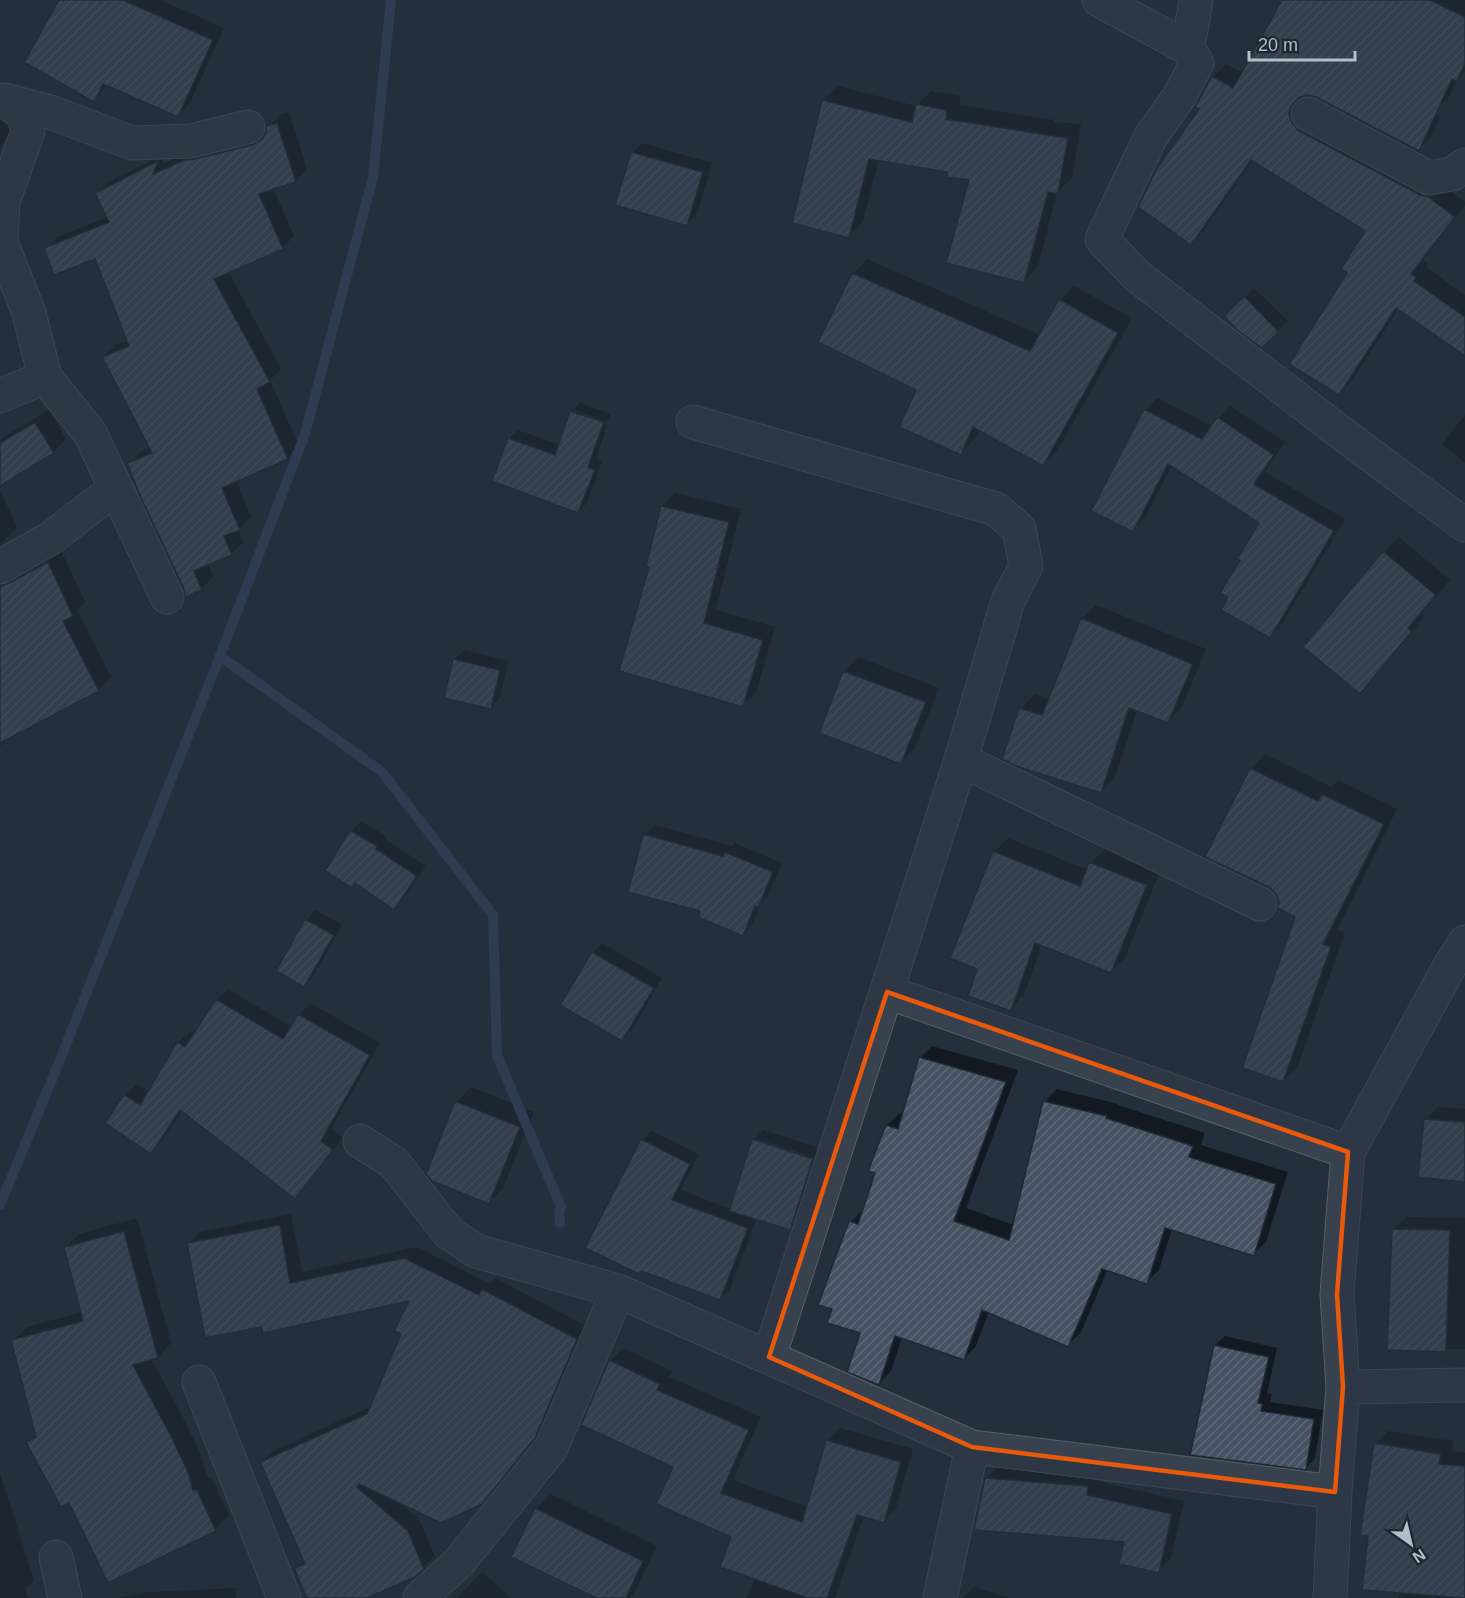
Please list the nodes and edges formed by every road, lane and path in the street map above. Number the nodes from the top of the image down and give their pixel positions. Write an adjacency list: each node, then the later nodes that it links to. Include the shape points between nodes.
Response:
1 (1099, 0): 3 (street)
2 (1196, 0): 3 (street)
3 (1188, 48): 12 (street, via 1197,63 1151,136 1102,239 1137,276)
4 (3, 99): 6 (street, via 132,143 191,141); 8 (street, via 24,116 28,131 3,202 0,242 29,313)
5 (1308, 114): 7 (street, via 1428,178 1452,174)
6 (249, 127)
7 (1465, 165)
8 (45, 377): 9 (street); 11 (street, via 90,433)
9 (0, 396)
10 (693, 422): 15 (street, via 996,509 1019,529 1026,567 1008,602)
11 (116, 488): 13 (street, via 51,538); 14 (street)
12 (1465, 525)
13 (0, 567)
14 (167, 597)
15 (961, 760): 16 (street); 18 (street)
16 (1260, 904)
17 (1465, 942): 20 (street)
18 (887, 992): 20 (street); 22 (street)
19 (360, 1141): 21 (street, via 394,1163 449,1233 476,1251)
20 (1348, 1152): 25 (street, via 1337,1294)
21 (618, 1291): 22 (street); 31 (street, via 551,1448 459,1562)
22 (769, 1357): 26 (street)
23 (199, 1382): 30 (street)
24 (1465, 1385): 25 (street)
25 (1343, 1387): 27 (street)
26 (972, 1447): 27 (street); 32 (street)
27 (1335, 1492): 33 (street)
28 (56, 1557): 29 (street)
29 (65, 1598)
30 (284, 1598)
31 (420, 1598)
32 (940, 1598)
33 (1330, 1598)

